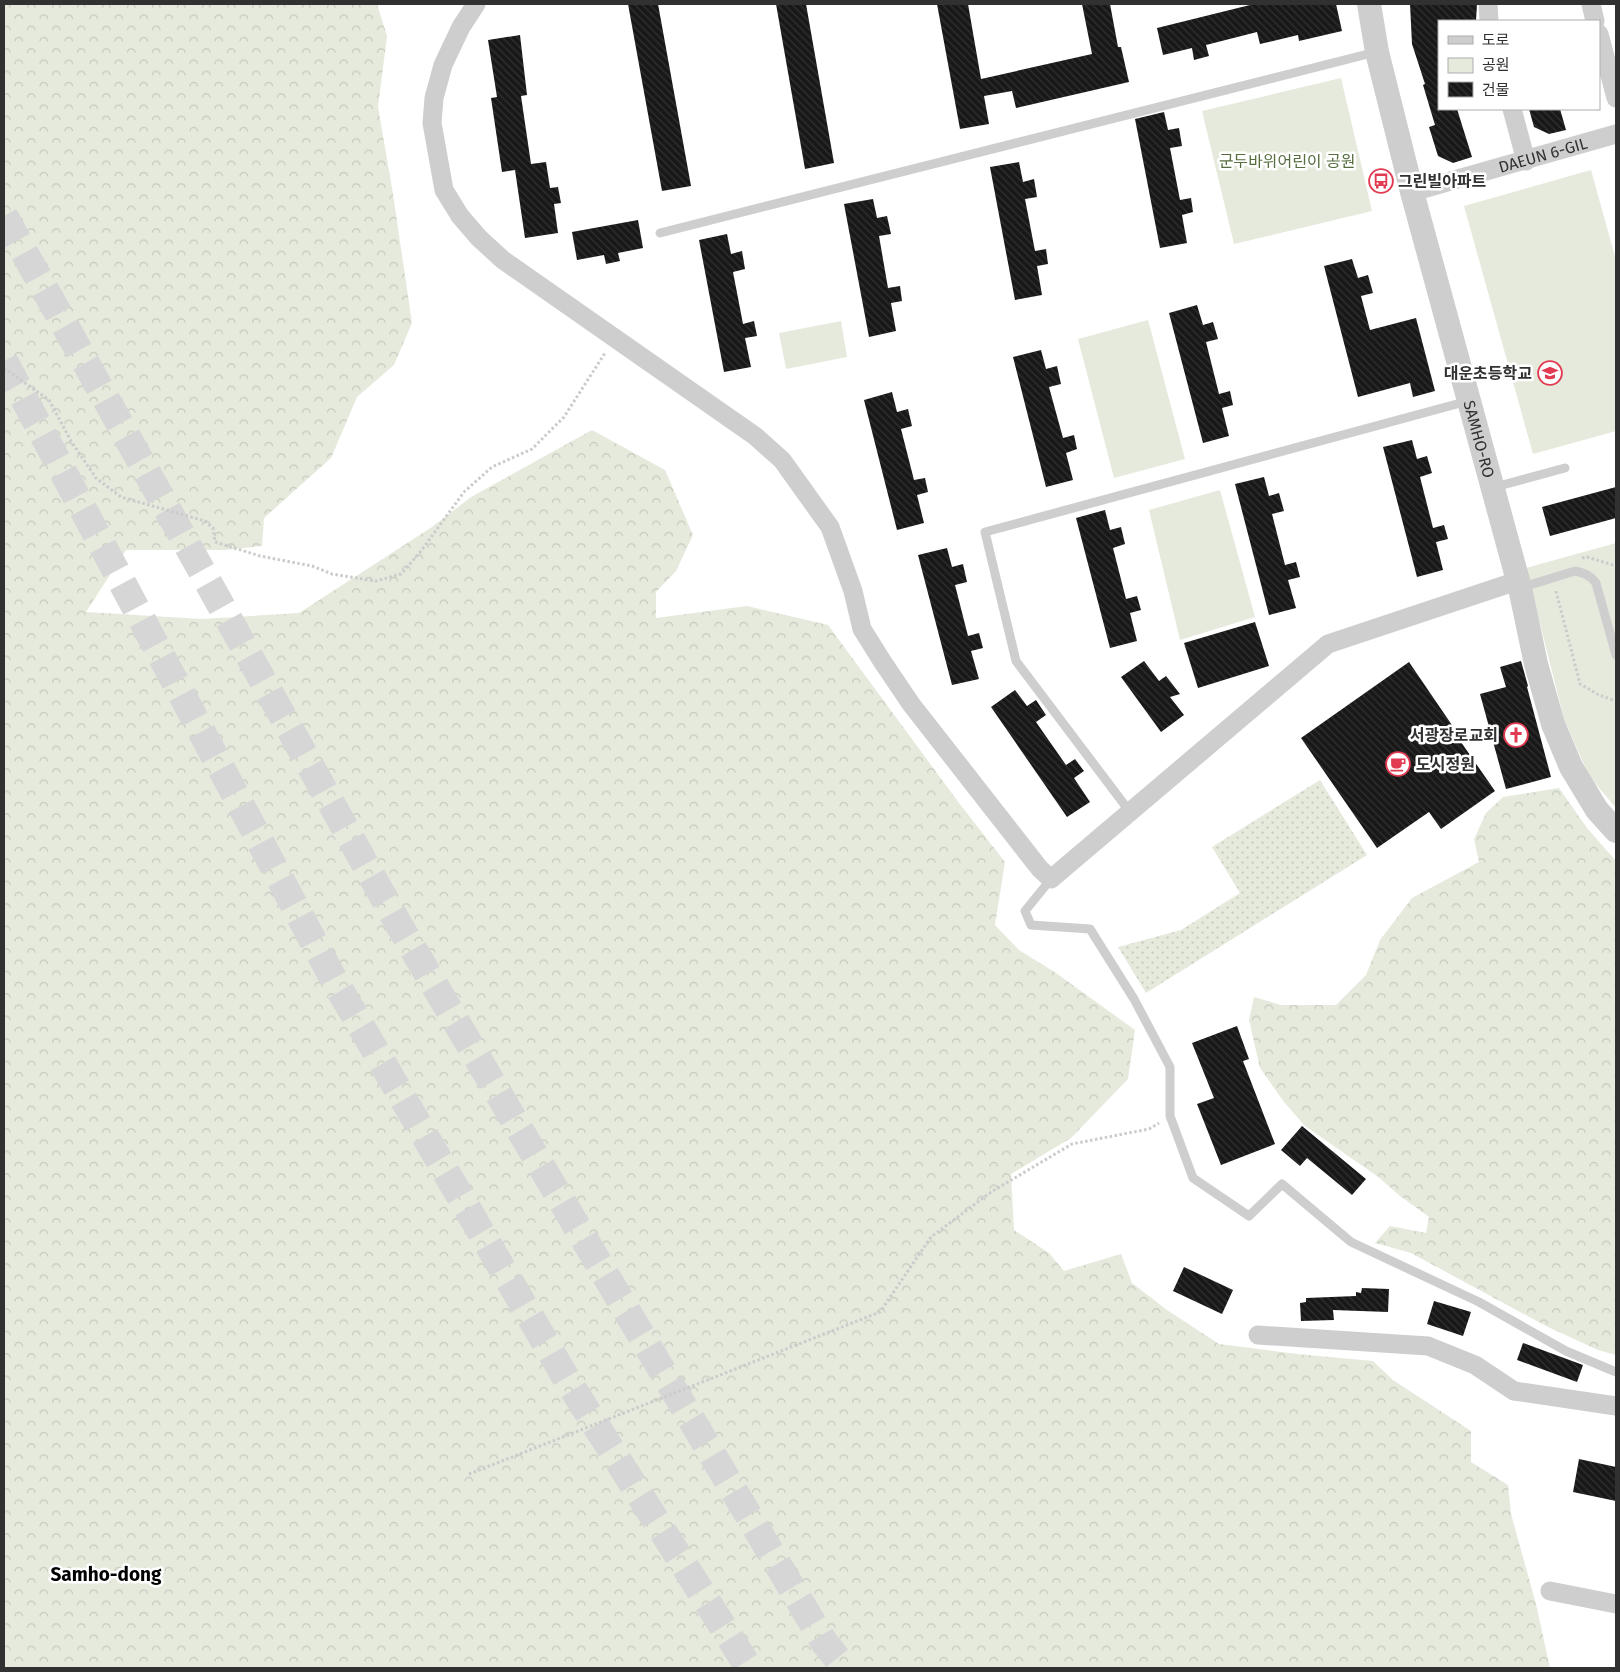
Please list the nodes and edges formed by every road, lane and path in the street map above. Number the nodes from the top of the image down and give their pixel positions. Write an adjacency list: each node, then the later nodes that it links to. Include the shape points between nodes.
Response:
1 (476, 4): 17 (street, via 443,65 434,98 432,122 444,190 460,216 503,260)
2 (1369, 4): 10 (street, SAMHO-RO)
3 (1488, 4): 5 (street)
4 (1591, 4): 6 (street)
5 (1489, 20)
6 (1595, 20)
7 (1616, 30): 8 (street)
8 (1600, 35)
9 (1600, 39): 11 (street)
10 (1377, 52): 15 (street, SAMHO-RO); 16 (lane)
11 (1616, 98)
12 (1512, 110): 14 (street)
13 (1616, 134): 14 (street, DAEUN 6-GIL)
14 (1526, 161): 15 (street, DAEUN 6-GIL)
15 (1412, 192): 19 (street, SAMHO-RO)
16 (660, 233)
17 (615, 338): 18 (path, via 564,417 532,449 492,467 464,492 400,574 376,581 332,574 215,542 213,528 206,521 121,497 96,478 49,400); 28 (street, via 755,436 782,460 830,527 862,629 882,661 917,711)
18 (4, 368)
19 (1468, 401): 21 (street, SAMHO-RO); 26 (lane, via 985,532 1016,661)
20 (1565, 468): 21 (lane)
21 (1492, 488): 23 (street, SAMHO-RO)
22 (1553, 578): 23 (lane); 24 (lane, via 1575,571 1592,577); 25 (path, via 1580,684)
23 (1518, 585): 26 (street, via 1328,644); 27 (street, SAMHO-RO, via 1536,664 1562,746 1598,810)
24 (1616, 655)
25 (1616, 702)
26 (1130, 812): 28 (street)
27 (1616, 831)
28 (1051, 879): 29 (lane, via 1025,911 1031,925 1090,929 1134,999 1170,1067)
29 (1170, 1116): 31 (lane, via 1193,1178 1249,1216 1282,1184 1351,1242 1479,1302 1566,1351); 33 (path, via 1149,1129 1072,1144 990,1192 931,1237 880,1312)
30 (1258, 1335): 32 (street, via 1428,1346 1475,1365 1514,1391)
31 (1616, 1372)
32 (1616, 1406)
33 (469, 1474)
34 (1550, 1591): 35 (street)
35 (1616, 1604)

